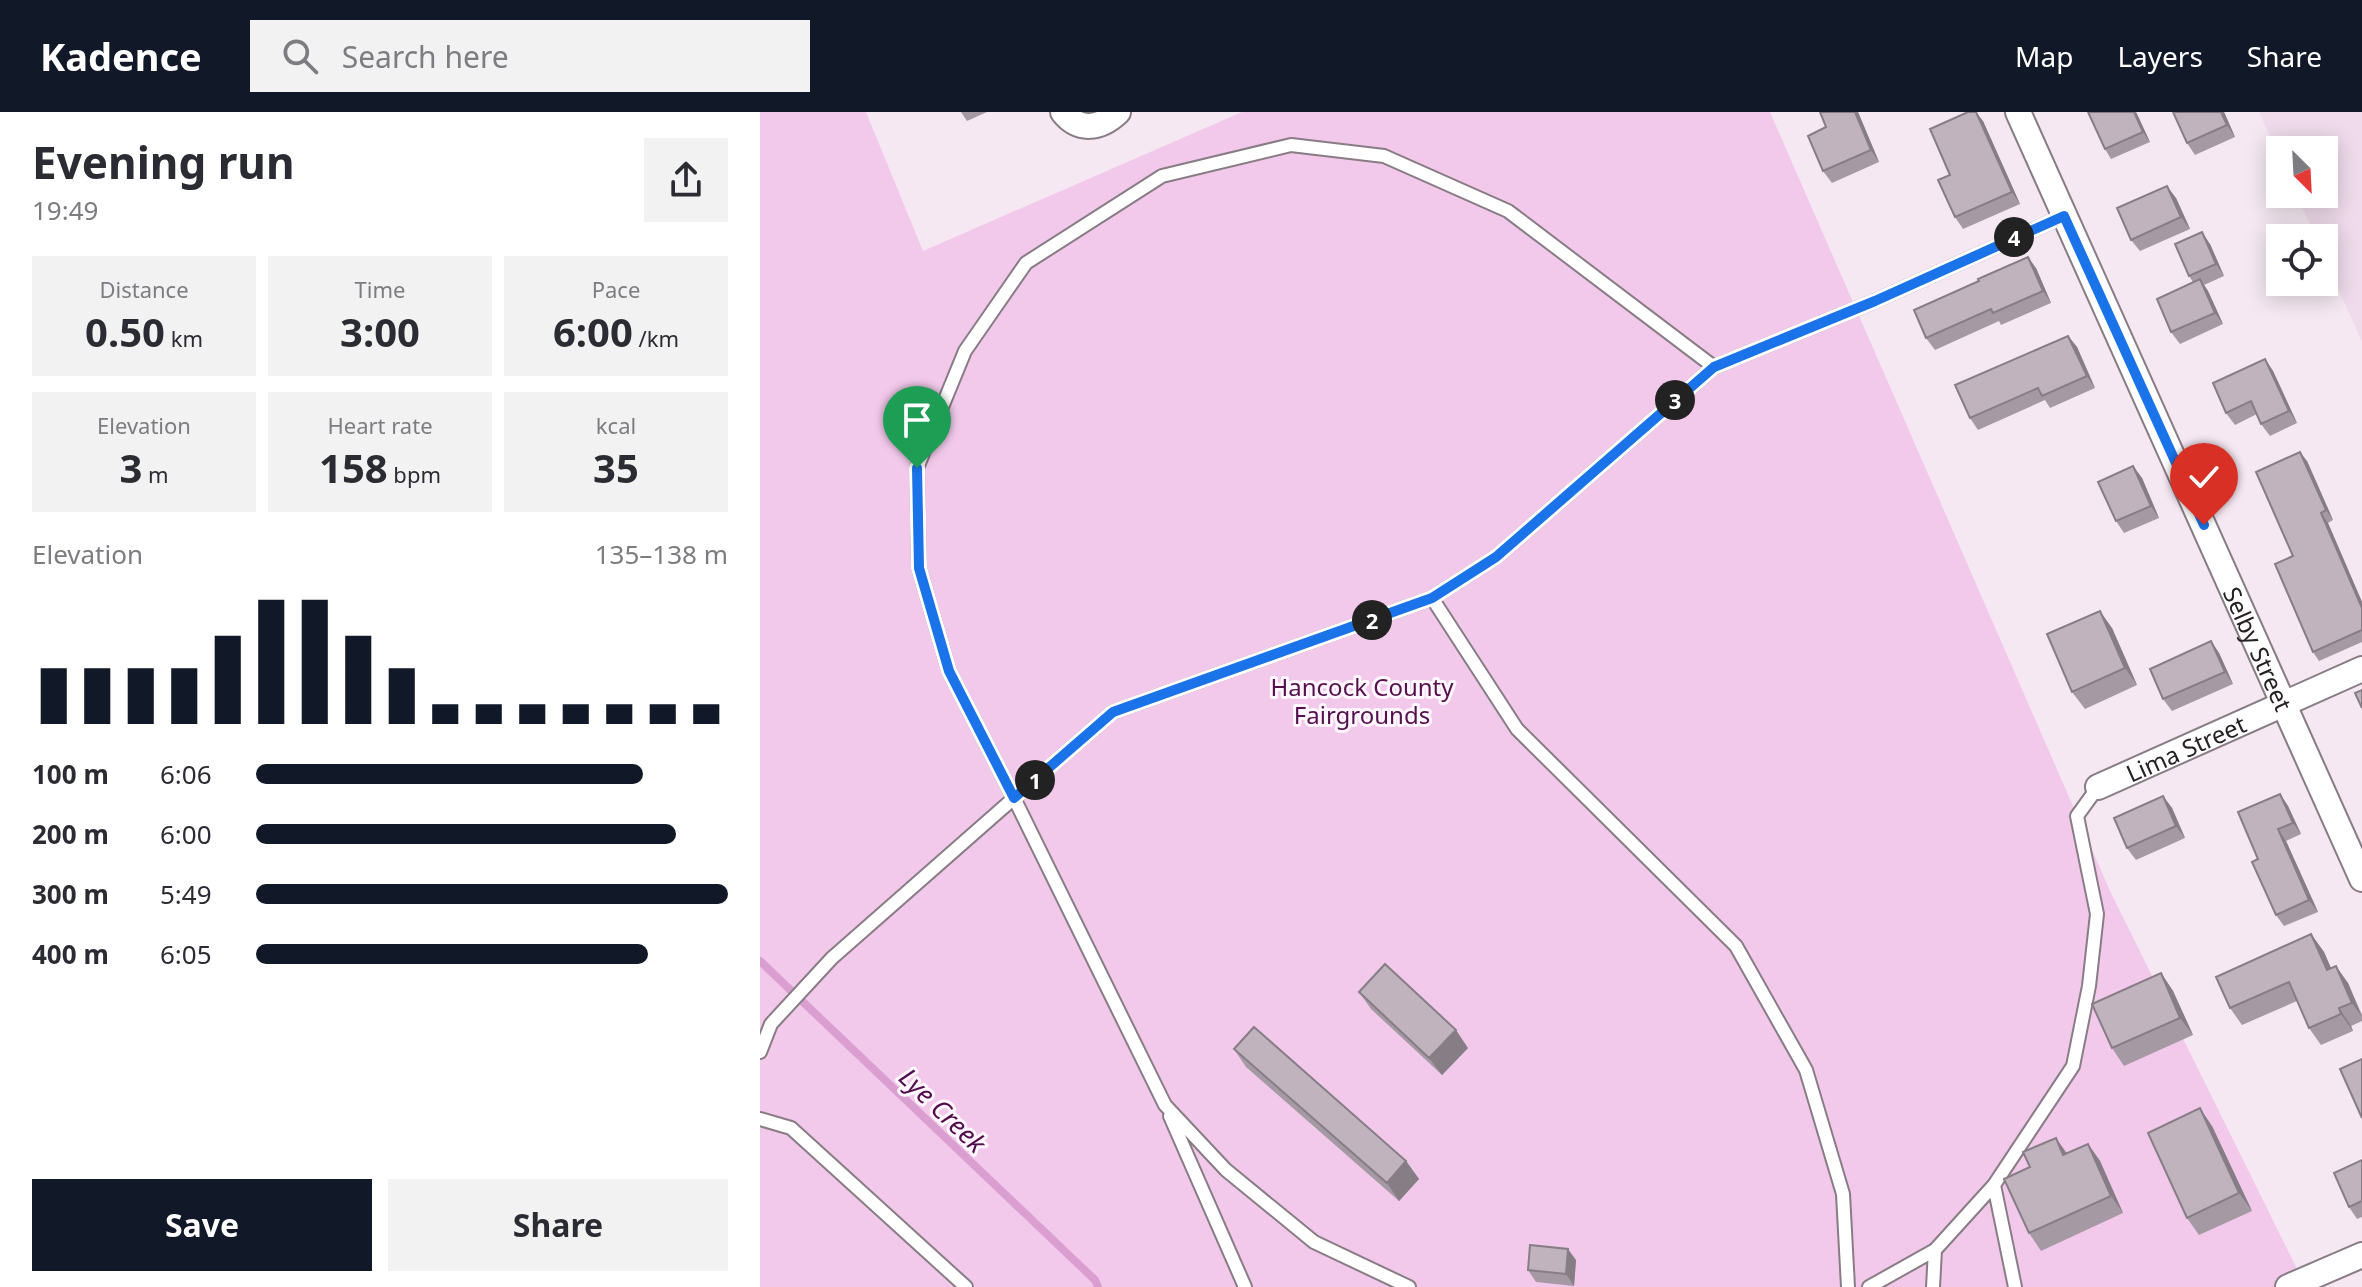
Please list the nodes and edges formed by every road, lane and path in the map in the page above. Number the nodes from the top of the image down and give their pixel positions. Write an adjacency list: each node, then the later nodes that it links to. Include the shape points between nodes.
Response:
1 (1063, 112): 2 (street, via 1086,127 1104,124)
2 (1118, 112)
3 (2018, 112): 4 (street, Selby Street)
4 (2064, 216): 5 (lane); 8 (street, Selby Street)
5 (1714, 367): 6 (lane, via 1496,557); 10 (lane, via 1508,211 1384,156 1291,145 1162,176 1026,263 965,351 917,468 919,568 949,671)
6 (1432, 598): 10 (lane, via 1113,712); 21 (lane, via 1517,729 1736,946 1806,1070 1843,1194)
7 (2362, 669): 8 (street, Lima Street)
8 (2284, 705): 9 (street, Lima Street); 11 (street, Selby Street)
9 (2098, 787): 15 (lane, via 2077,816 2097,914 2073,1066)
10 (1014, 798): 12 (lane, via 832,958 771,1024); 13 (lane)
11 (2362, 879)
12 (760, 1052)
13 (1165, 1105): 19 (lane); 20 (lane, via 1226,1170 1314,1242)
14 (760, 1119): 18 (lane, via 791,1128)
15 (1994, 1185): 16 (lane); 24 (lane)
16 (1935, 1250): 22 (lane); 23 (lane)
17 (2362, 1255): 25 (street)
18 (966, 1287)
19 (1245, 1287)
20 (1409, 1287)
21 (1848, 1287)
22 (1869, 1287)
23 (1933, 1287)
24 (2015, 1287)
25 (2288, 1287)

